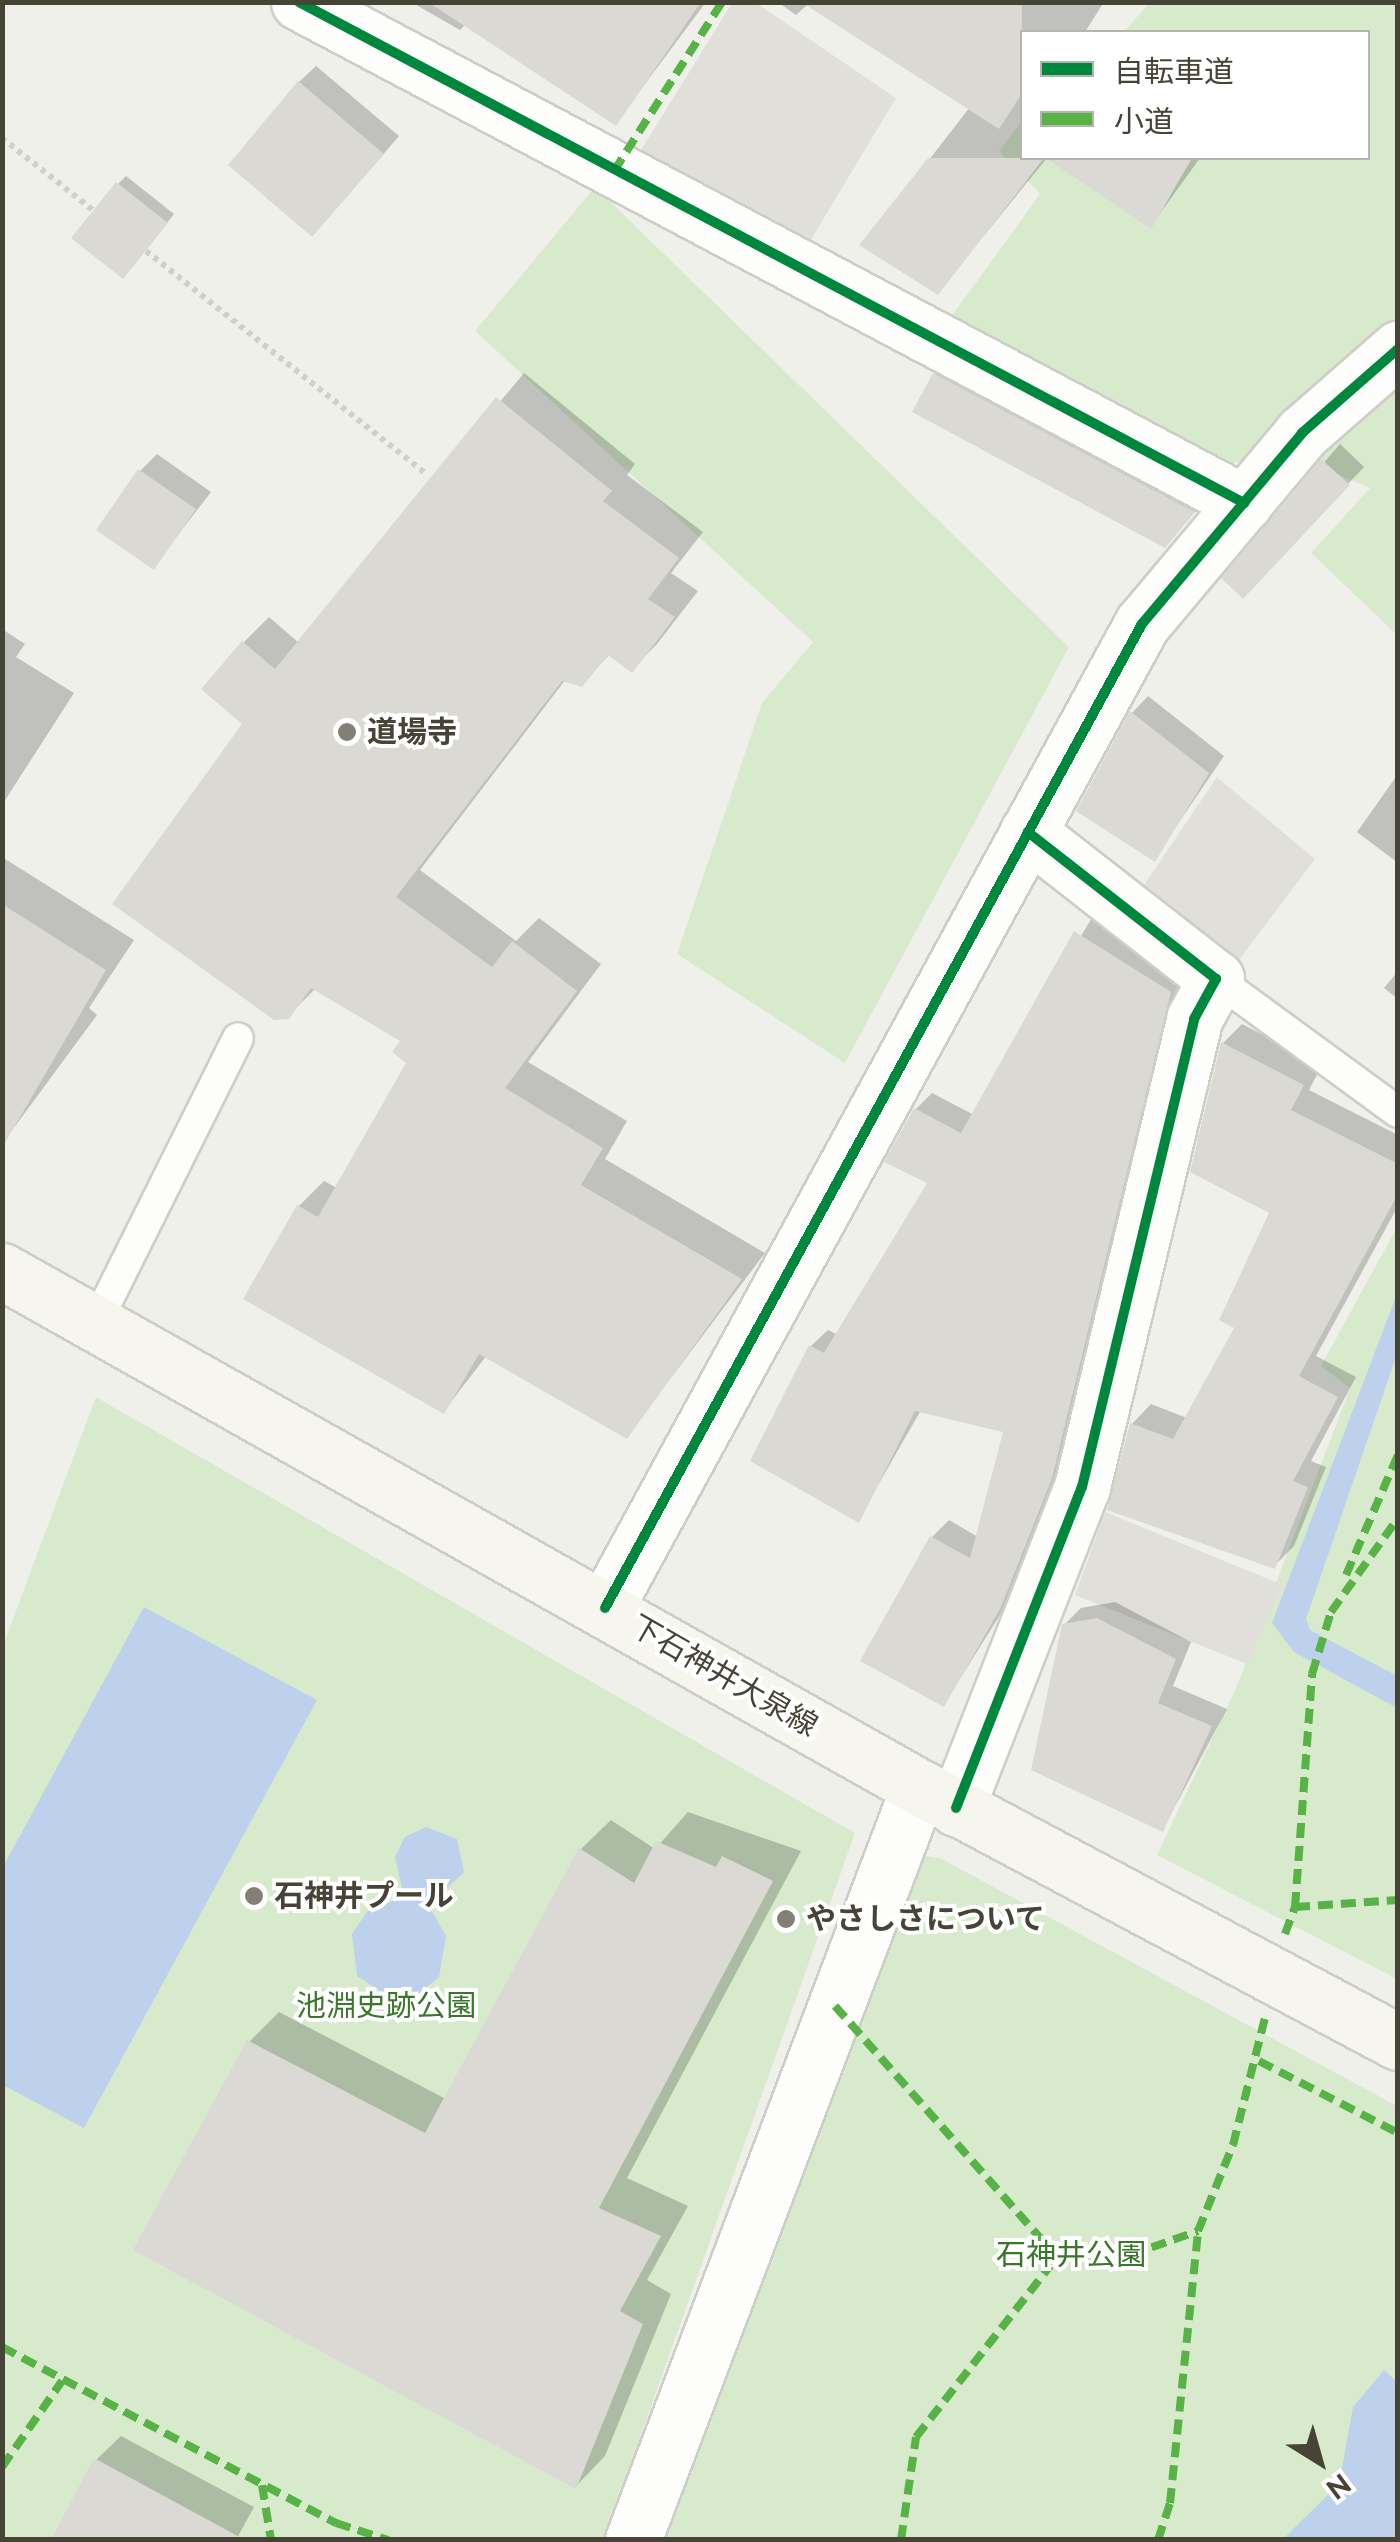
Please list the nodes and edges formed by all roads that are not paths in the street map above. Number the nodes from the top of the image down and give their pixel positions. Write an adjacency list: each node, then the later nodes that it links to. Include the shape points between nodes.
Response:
1 (299, 2): 3 (street)
2 (1398, 349): 3 (street, via 1302,433)
3 (1244, 503): 4 (street, via 1142,624)
4 (1028, 832): 5 (street); 10 (street)
5 (1216, 979): 7 (lane); 11 (street, via 1194,1019 1082,1487)
6 (238, 1038): 9 (lane)
7 (1398, 1112)
8 (2, 1271): 9 (main road, 下石神井大泉線)
9 (96, 1323): 10 (main road, 下石神井大泉線)
10 (605, 1608): 11 (main road, 下石神井大泉線)
11 (938, 1797): 12 (main road, 下石神井大泉線); 13 (street)
12 (1398, 2042)
13 (632, 2540)

